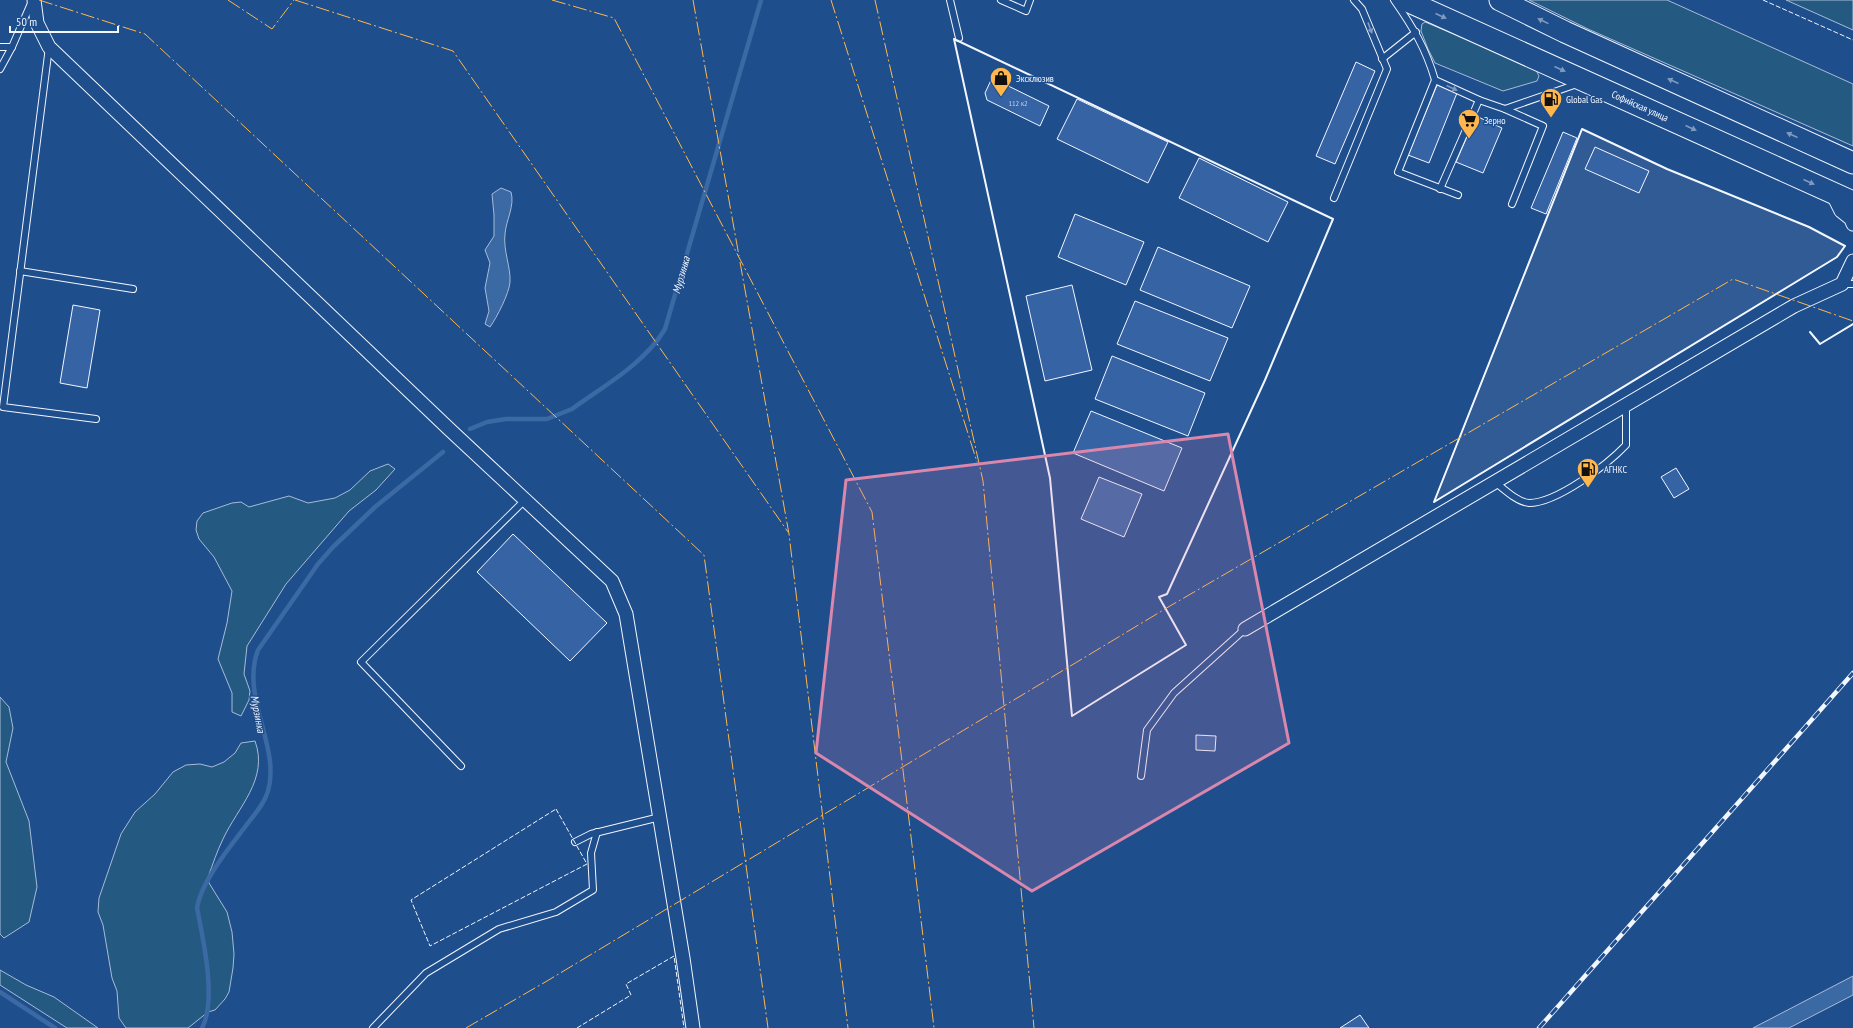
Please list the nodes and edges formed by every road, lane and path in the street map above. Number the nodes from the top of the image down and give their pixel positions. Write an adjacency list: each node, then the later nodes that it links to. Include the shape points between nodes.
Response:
1 (33, 0): 11 (street, via 37,23); 13 (lane)
2 (950, 0): 10 (lane)
3 (1001, 0): 4 (lane, via 1026,11)
4 (1030, 0)
5 (1354, 0): 14 (lane, one-way to 14, via 1362,9)
6 (1394, 0): 9 (lane)
7 (1405, 0): 17 (main road, Софийская улица, one-way to 17)
8 (1500, 0): 20 (main road, one-way to 8)
9 (1416, 32): 14 (lane); 16 (lane)
10 (959, 38)
11 (49, 46): 29 (lane); 35 (street)
12 (0, 47): 13 (lane)
13 (12, 47): 15 (lane)
14 (1382, 59): 24 (lane, via 1387,69)
15 (0, 69)
16 (1436, 80): 18 (lane, one-way to 18); 21 (lane, via 1398,172)
17 (1586, 81): 19 (lane); 22 (main road, Софийская улица, one-way to 22)
18 (1479, 100): 19 (lane); 21 (lane)
19 (1506, 109): 26 (lane, via 1543,126)
20 (1853, 162)
21 (1440, 188): 23 (lane)
22 (1832, 193): 25 (main road, Софийская улица); 27 (street, via 1841,210)
23 (1458, 195)
24 (1334, 198)
25 (1853, 202)
26 (1512, 204)
27 (1853, 224)
28 (1853, 261): 30 (street)
29 (20, 271): 31 (lane); 33 (lane, via 3,407)
30 (1847, 284): 32 (street, via 1794,306)
31 (133, 289)
32 (1626, 405): 34 (street); 34 (lane, via 1626,445 1614,459 1582,482 1553,497 1529,503)
33 (96, 419)
34 (1495, 482): 36 (street)
35 (525, 500): 37 (lane, via 361,662); 39 (street, via 612,581 626,614)
36 (1245, 629): 38 (lane, via 1174,693 1160,711 1147,730)
37 (461, 766)
38 (1141, 776)
39 (660, 817): 40 (lane); 43 (street)
40 (597, 832): 41 (lane); 42 (lane, via 591,853 593,890 556,912 499,929 426,973)
41 (575, 842)
42 (373, 1028)
43 (693, 1028)

